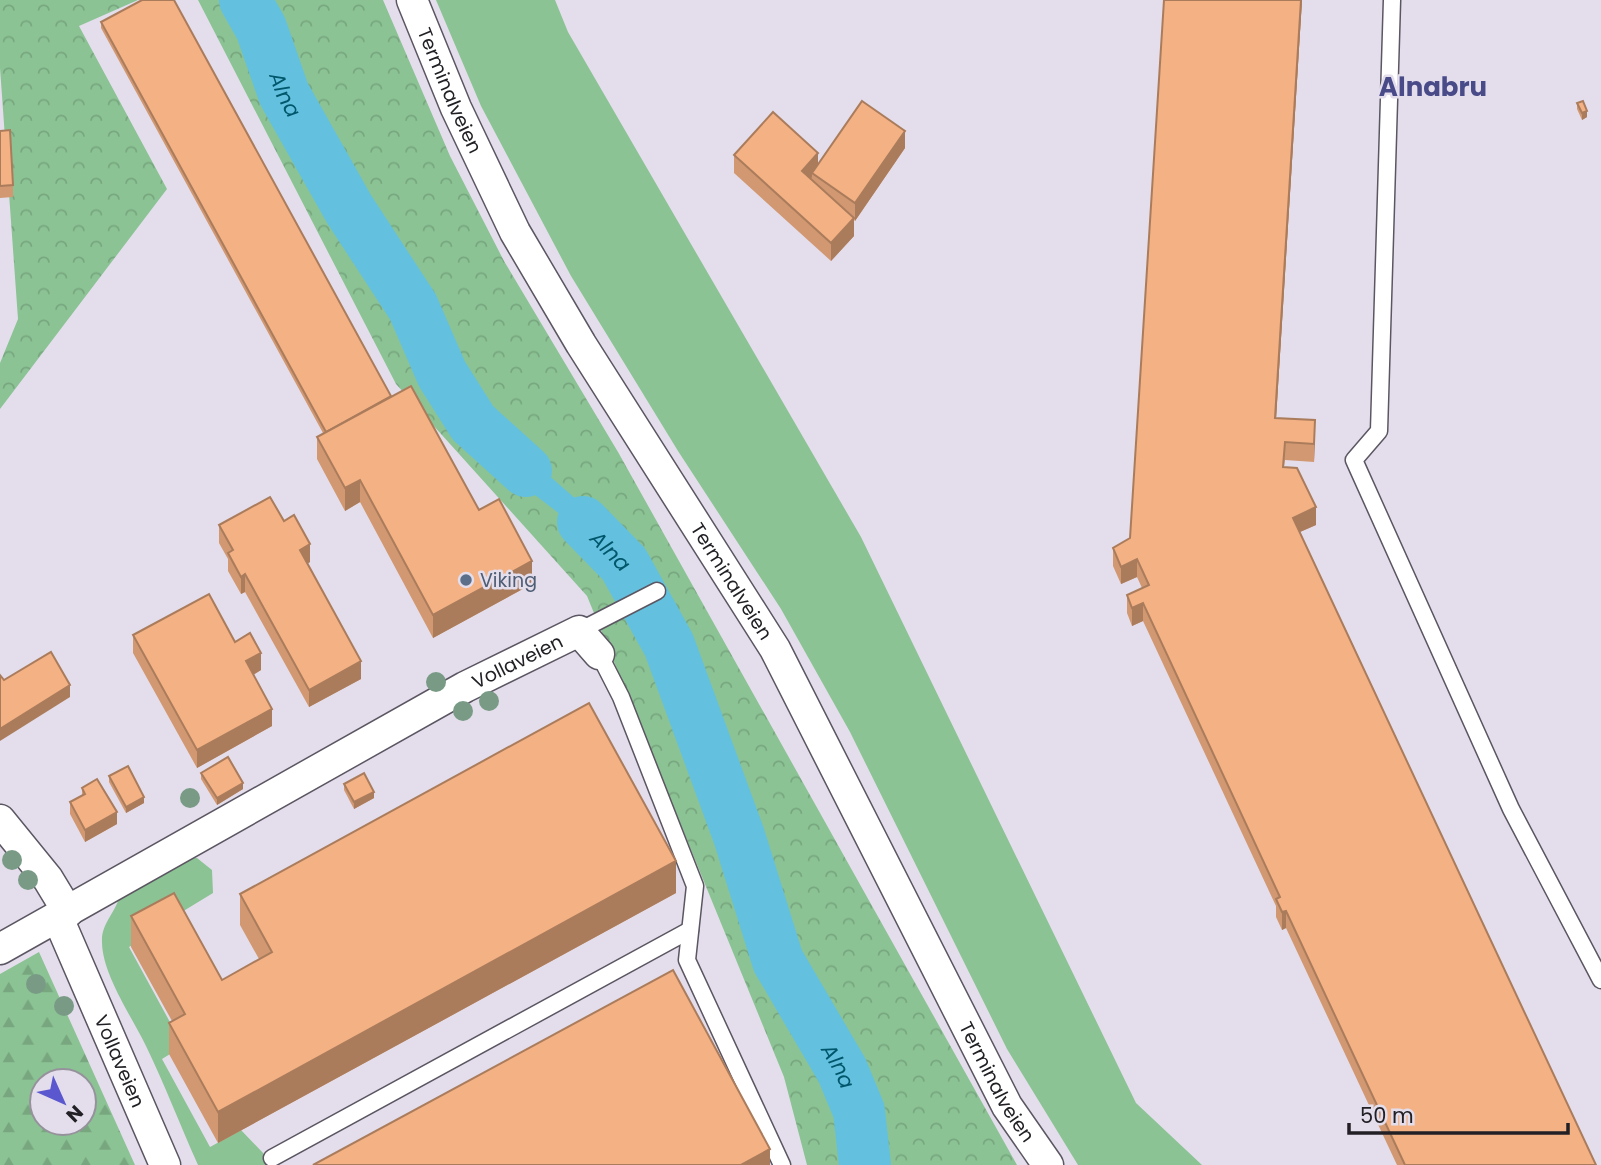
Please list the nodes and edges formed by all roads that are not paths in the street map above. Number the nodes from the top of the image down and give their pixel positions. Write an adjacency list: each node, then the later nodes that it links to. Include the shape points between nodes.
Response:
1 (412, 0): 13 (street, Terminalveien, via 456,108 515,232 775,649 1007,1107)
2 (1392, 0): 9 (lane, via 1379,431 1354,460 1511,809)
3 (657, 591): 4 (lane, via 620,611)
4 (589, 642): 6 (street, Vollaveien, via 466,687); 7 (lane, via 621,697 695,886)
5 (0, 820): 6 (street, via 48,879)
6 (63, 915): 8 (street, Vollaveien); 11 (street, Vollaveien)
7 (690, 930): 10 (lane); 12 (lane, via 687,960)
8 (0, 949)
9 (1601, 980)
10 (272, 1158)
11 (165, 1165)
12 (782, 1165)
13 (1048, 1165)

